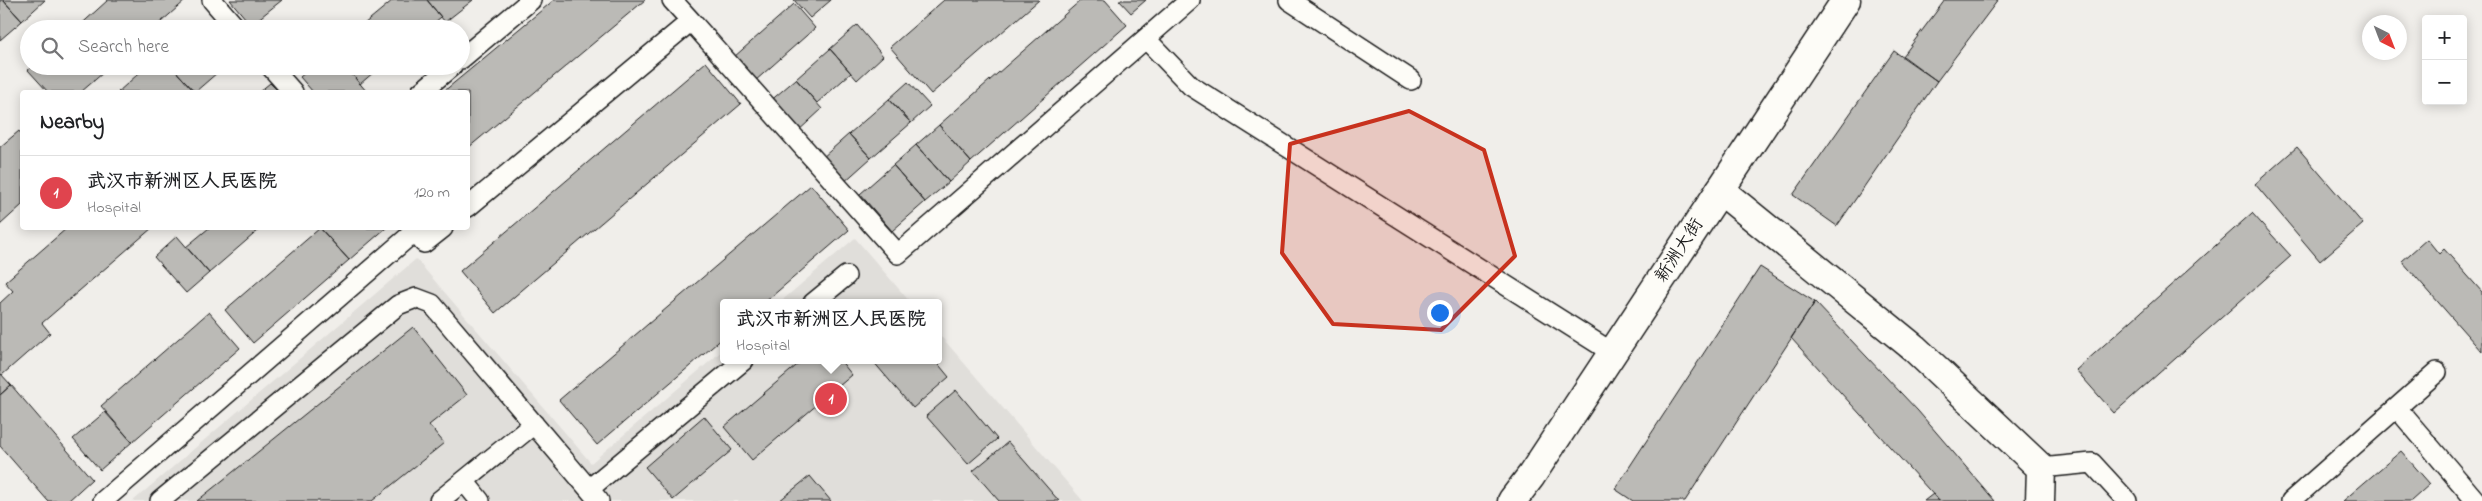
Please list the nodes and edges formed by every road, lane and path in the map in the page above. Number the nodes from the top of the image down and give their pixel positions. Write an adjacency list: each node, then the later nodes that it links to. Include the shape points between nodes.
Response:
1 (212, 0): 7 (lane)
2 (531, 0): 10 (lane)
3 (672, 0): 8 (lane)
4 (1190, 0): 9 (lane)
5 (1288, 0): 13 (lane)
6 (1846, 0): 16 (main road, 新洲大街)
7 (229, 20)
8 (691, 21): 9 (lane, via 898,254); 17 (lane)
9 (1146, 39): 22 (lane, via 1191,86)
10 (470, 51)
11 (278, 75): 14 (lane)
12 (441, 75): 15 (lane)
13 (1411, 80)
14 (291, 90)
15 (423, 90)
16 (1720, 190): 22 (main road, 新洲大街); 27 (main road, via 1914,348)
17 (470, 205)
18 (412, 230): 19 (lane, via 424,243); 30 (lane)
19 (440, 230)
20 (846, 276): 21 (lane)
21 (818, 299)
22 (1612, 353): 34 (main road, 新洲大街)
23 (740, 364): 29 (lane)
24 (2437, 372): 25 (lane)
25 (2397, 408): 37 (lane); 38 (lane)
26 (534, 424): 28 (lane); 29 (lane); 31 (lane, via 432,304 416,298 398,306)
27 (2041, 468): 35 (main road); 36 (lane, via 2092,463)
28 (464, 481): 32 (lane); 33 (lane)
29 (594, 495)
30 (102, 501)
31 (160, 501)
32 (439, 501)
33 (480, 501)
34 (1512, 501)
35 (2040, 501)
36 (2127, 501)
37 (2290, 501)
38 (2476, 501)

